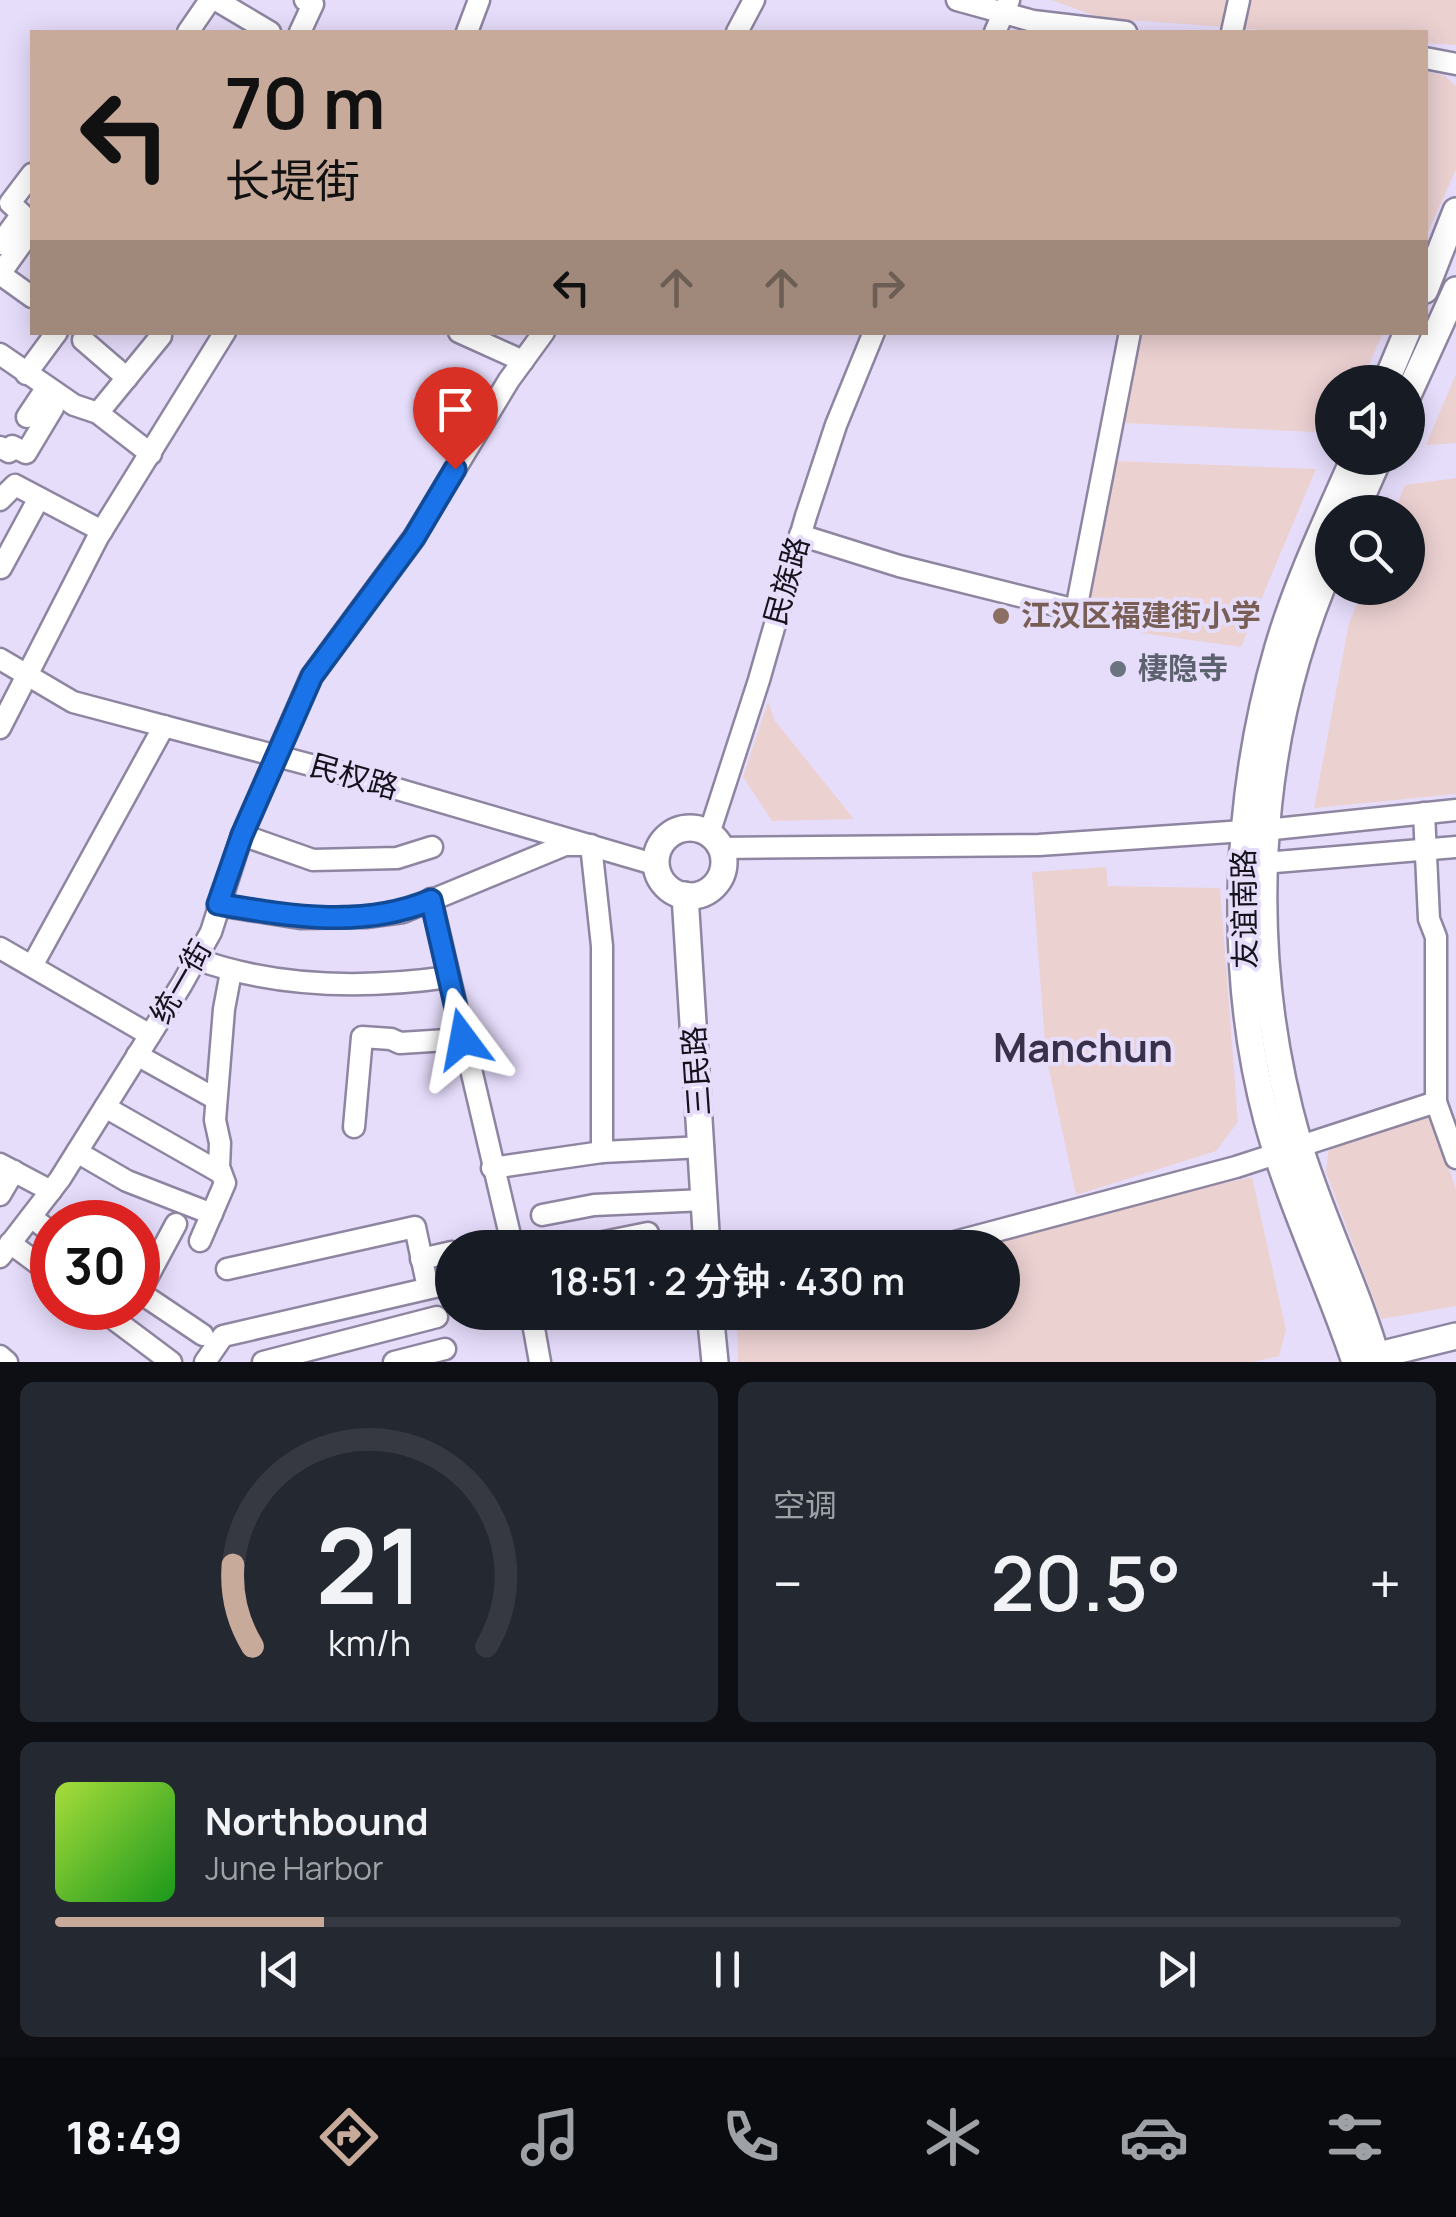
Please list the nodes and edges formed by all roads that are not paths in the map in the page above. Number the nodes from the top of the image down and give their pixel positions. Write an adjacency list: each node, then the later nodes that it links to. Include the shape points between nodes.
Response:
1 (213, 0): 8 (street); 9 (street)
2 (479, 0): 11 (street)
3 (754, 0): 12 (street)
4 (957, 0): 7 (street)
5 (1238, 0): 14 (street)
6 (311, 2): 10 (street)
7 (1002, 16): 13 (street)
8 (190, 30)
9 (266, 30)
10 (301, 30)
11 (468, 30)
12 (739, 30)
13 (1107, 30)
14 (1232, 30)
15 (1428, 59): 16 (street)
16 (1456, 64)
17 (30, 177): 21 (street, via 10,203 22,214)
18 (1456, 211): 19 (main road)
19 (1451, 230): 23 (main road)
20 (30, 232): 22 (street)
21 (0, 244)
22 (0, 274): 25 (street)
23 (1428, 274)
24 (1456, 290): 38 (main road)
25 (30, 296)
26 (55, 335): 39 (street)
27 (223, 335): 45 (street)
28 (467, 335): 36 (street)
29 (542, 335): 36 (street, 统一街)
30 (873, 335): 50 (street, 民族路)
31 (1129, 335): 50 (street, via 1076,610)
32 (1406, 335): 37 (main road)
33 (160, 336): 40 (street)
34 (83, 340): 40 (street)
35 (0, 354): 39 (street)
36 (523, 361): 57 (street, 统一街, via 414,538 312,676)
37 (1393, 365)
38 (1422, 365)
39 (26, 374): 41 (street)
40 (127, 378): 42 (street)
41 (47, 387): 42 (street); 44 (street)
42 (98, 414): 45 (street)
43 (0, 447): 44 (street)
44 (26, 453): 47 (street)
45 (152, 454): 49 (street)
46 (1347, 475): 60 (main road, 友谊南路, via 1278,646 1261,719)
47 (7, 493): 48 (street)
48 (40, 498): 49 (street); 51 (street)
49 (102, 531): 54 (street)
50 (800, 535): 62 (street, 民族路)
51 (1, 568)
52 (1316, 605): 60 (main road, 友谊南路, via 1296,660)
53 (0, 659): 54 (street, 民权路)
54 (26, 676): 55 (street, 民权路, via 73,702); 56 (street)
55 (164, 726): 57 (street, 民权路); 74 (street)
56 (0, 728)
57 (278, 756): 61 (street, 统一街); 63 (street, 民权路)
58 (1456, 810): 59 (street)
59 (1424, 813): 60 (street); 66 (street)
60 (1254, 831): 62 (street, via 1039,845); 67 (main road, 友谊南路); 85 (main road, 友谊南路, via 1242,904 1245,977 1264,1100)
61 (242, 835): 64 (street, via 313,860 397,858); 71 (street, 统一街)
62 (715, 841): 68 (main road, via 684,828 660,845); 69 (main road, via 724,860 718,881)
63 (591, 845): 68 (street, 民权路); 70 (street, via 565,844); 87 (street, via 602,946)
64 (432, 847)
65 (1456, 847): 66 (street)
66 (1426, 850): 67 (street); 81 (street, via 1429,920 1436,937)
67 (1265, 864): 85 (main road, 友谊南路, via 1270,996)
68 (656, 865): 69 (main road, via 666,887)
69 (684, 895): 84 (main road, 三民路)
70 (431, 900): 71 (street, via 366,917 300,918); 76 (street)
71 (218, 904): 73 (street, 统一街)
72 (0, 948): 74 (street)
73 (196, 959): 75 (street); 77 (street, 统一街)
74 (32, 966): 77 (street)
75 (231, 972): 76 (street, via 308,985); 80 (street)
76 (449, 977): 78 (street)
77 (150, 1035): 79 (street, 统一街)
78 (463, 1039): 83 (street, via 362,1038); 90 (street)
79 (137, 1055): 80 (street); 82 (street, 统一街)
80 (216, 1099): 91 (street)
81 (1436, 1102): 85 (street); 88 (street)
82 (105, 1107): 86 (street, 统一街); 91 (street)
83 (354, 1127)
84 (703, 1147): 87 (street); 95 (main road, 三民路)
85 (1289, 1150): 104 (street); 124 (main road, 友谊南路)
86 (77, 1152): 92 (street, 统一街); 97 (street, via 127,1181)
87 (602, 1152): 90 (street)
88 (1456, 1158)
89 (7, 1168): 92 (street); 93 (street)
90 (492, 1168): 101 (street)
91 (221, 1173): 97 (street, via 225,1184)
92 (51, 1190): 94 (street, 统一街)
93 (0, 1195)
94 (44, 1200)
95 (705, 1200): 96 (street); 103 (main road, 三民路)
96 (650, 1202): 98 (street); 102 (street)
97 (212, 1214): 105 (street)
98 (542, 1216)
99 (30, 1218): 106 (street, 统一街)
100 (176, 1224): 107 (street)
101 (508, 1230)
102 (649, 1230)
103 (706, 1230)
104 (1001, 1230)
105 (200, 1241)
106 (4, 1248): 110 (street)
107 (160, 1253)
108 (435, 1257): 109 (street)
109 (422, 1260): 111 (street, via 415,1227); 113 (street)
110 (30, 1262)
111 (227, 1269)
112 (435, 1286): 113 (street)
113 (428, 1288): 127 (street, via 223,1336)
114 (160, 1310): 119 (street)
115 (435, 1314): 128 (street)
116 (154, 1330): 126 (street)
117 (534, 1330): 123 (street)
118 (712, 1330): 131 (main road)
119 (203, 1336)
120 (1456, 1336): 124 (main road)
121 (445, 1349): 129 (street)
122 (0, 1356): 125 (street)
123 (539, 1356): 130 (street)
124 (1362, 1360)
125 (7, 1362)
126 (171, 1362)
127 (205, 1362)
128 (263, 1362)
129 (394, 1362)
130 (519, 1362)
131 (715, 1362)

